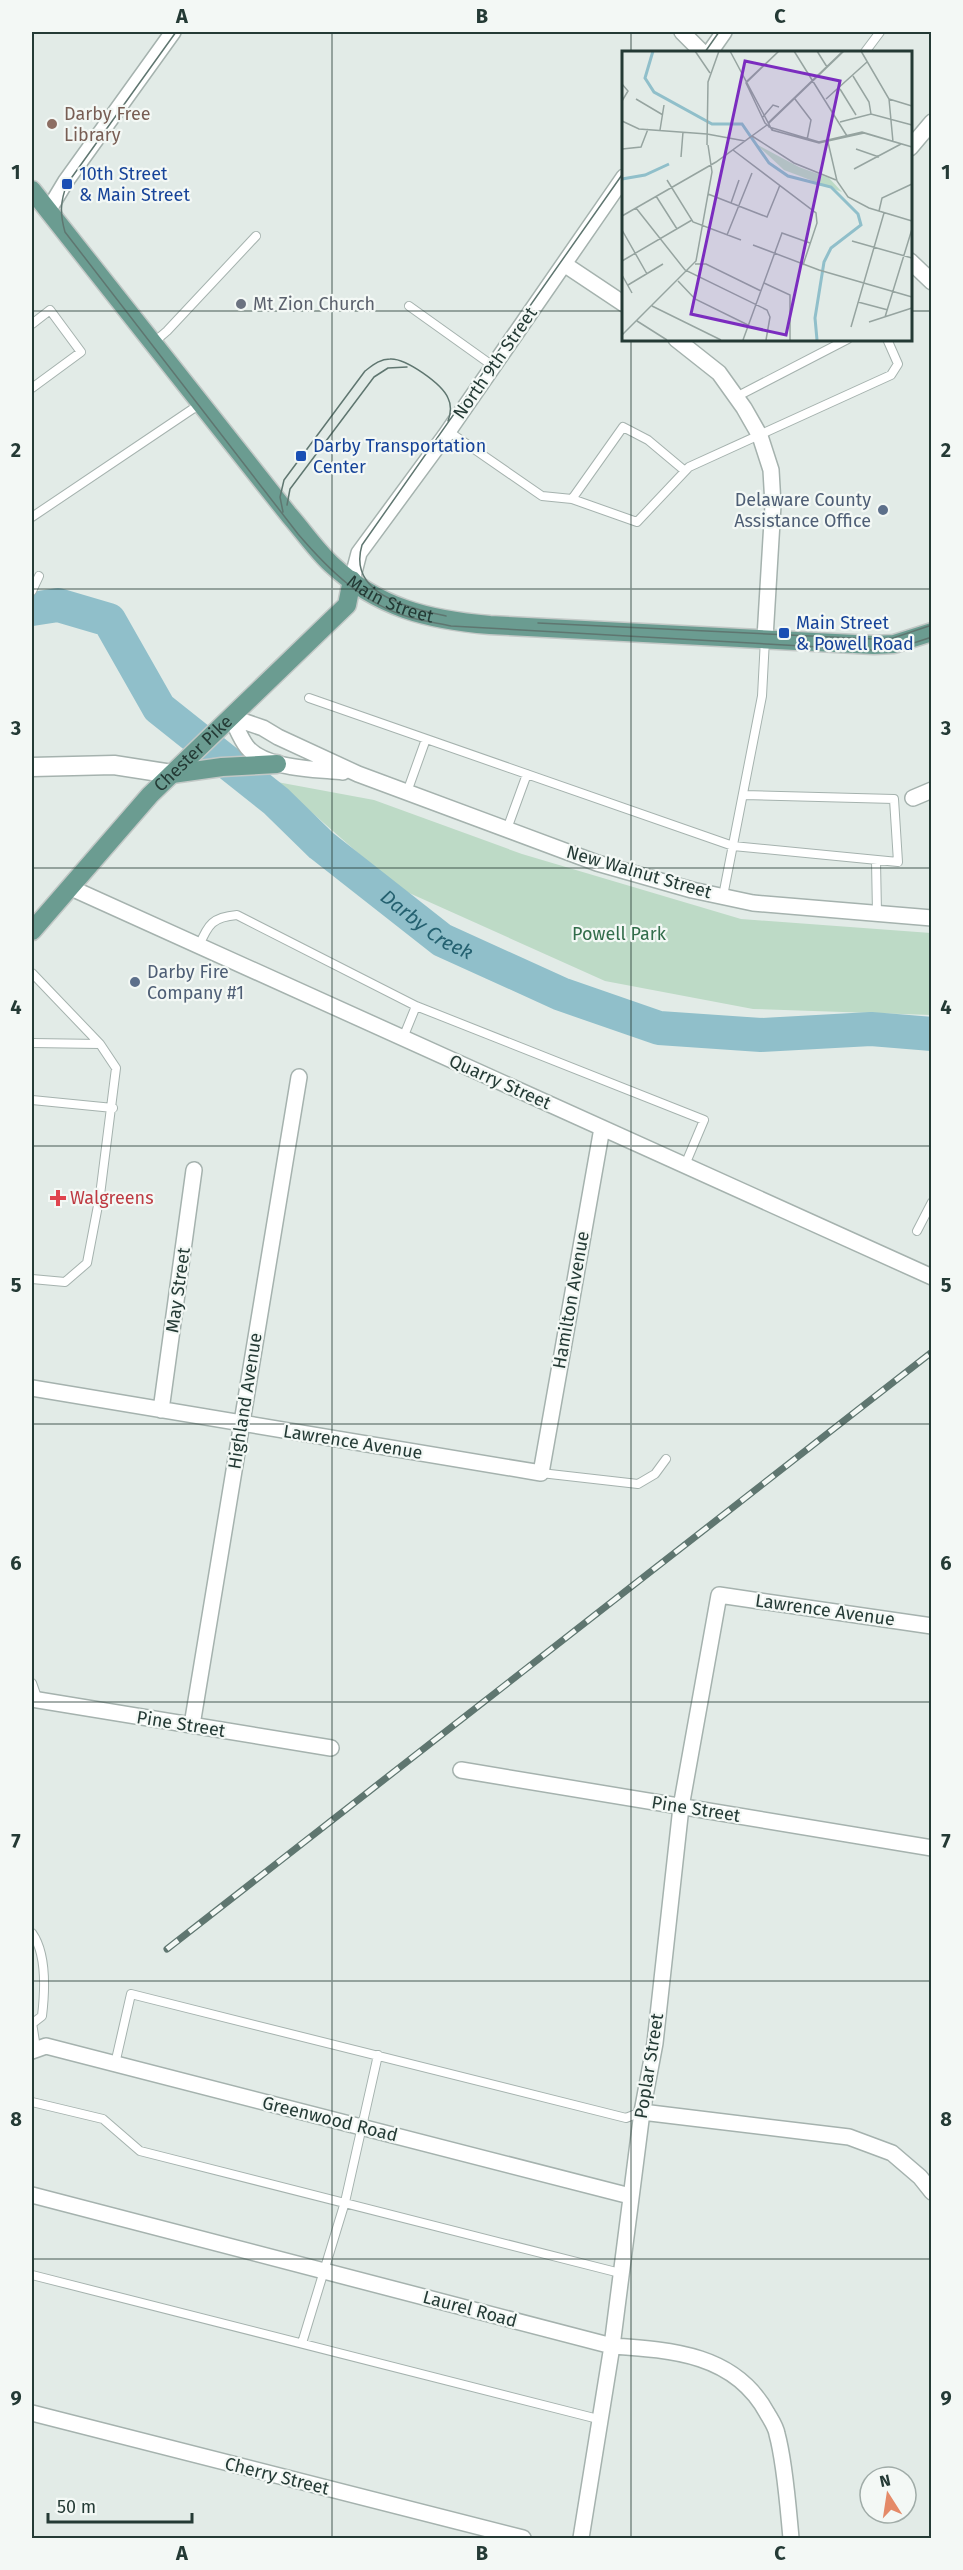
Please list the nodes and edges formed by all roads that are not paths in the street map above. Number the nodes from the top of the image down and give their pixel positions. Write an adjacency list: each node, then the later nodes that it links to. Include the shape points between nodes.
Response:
1 (173, 32): 12 (street)
2 (682, 32): 5 (street)
3 (724, 32): 6 (street)
4 (880, 32): 7 (lane)
5 (701, 51)
6 (711, 51)
7 (866, 51)
8 (932, 122): 9 (street)
9 (912, 146)
10 (622, 180): 15 (street, North 9th Street)
11 (32, 190): 12 (main road, Main Street)
12 (48, 211): 23 (main road, Main Street)
13 (256, 236): 23 (lane)
14 (912, 263): 16 (street)
15 (564, 264): 17 (street); 24 (street, North 9th Street)
16 (932, 282)
17 (622, 303)
18 (409, 306): 24 (lane)
19 (32, 324): 25 (lane, via 50,310 81,351)
20 (677, 340): 26 (street, via 719,373)
21 (846, 340): 26 (lane)
22 (887, 340): 29 (lane, via 898,364 891,375)
23 (152, 344): 27 (main road, Main Street)
24 (493, 366): 28 (street, North 9th Street)
25 (32, 388)
26 (736, 397): 29 (street)
27 (200, 404): 32 (lane); 34 (main road, Main Street, via 324,556)
28 (448, 431): 31 (lane, via 542,496); 34 (street, North 9th Street, via 359,553)
29 (760, 436): 30 (lane); 37 (street, via 771,470 773,505)
30 (685, 471): 31 (lane, via 637,522); 31 (lane, via 648,440 623,427)
31 (572, 499)
32 (32, 517)
33 (39, 576): 35 (lane)
34 (351, 580): 37 (main road, Main Street, via 410,613 452,622); 39 (main road, Chester Pike, via 346,605)
35 (32, 591)
36 (932, 632): 37 (main road, Main Street, via 894,644)
37 (765, 638): 48 (lane, via 762,696)
38 (309, 698): 40 (lane)
39 (231, 717): 41 (street, New Walnut Street, via 248,747); 43 (main road, Chester Pike); 44 (street, New Walnut Street, via 263,728)
40 (426, 739): 45 (lane); 47 (lane)
41 (277, 764): 43 (main road); 44 (street, New Walnut Street)
42 (32, 767): 43 (street, via 120,766)
43 (172, 774): 54 (main road, Chester Pike)
44 (358, 774): 47 (street, New Walnut Street)
45 (527, 774): 51 (lane); 52 (lane)
46 (932, 790): 49 (street)
47 (407, 792): 51 (street, New Walnut Street)
48 (742, 795): 50 (lane); 52 (lane)
49 (914, 798): 50 (lane)
50 (894, 799): 53 (lane, via 898,862)
51 (507, 829): 55 (street, New Walnut Street, via 597,863)
52 (733, 846): 53 (lane); 55 (lane)
53 (876, 861): 56 (lane)
54 (69, 887): 58 (main road, Chester Pike); 59 (street, Quarry Street)
55 (723, 896): 56 (street, New Walnut Street, via 753,903)
56 (877, 914): 57 (street, New Walnut Street)
57 (932, 918)
58 (32, 931)
59 (199, 946): 61 (lane, via 207,926 224,916 237,915); 62 (street, Quarry Street)
60 (32, 974): 64 (lane)
61 (416, 1006): 62 (lane); 69 (lane, via 704,1120)
62 (403, 1038): 68 (street, Quarry Street)
63 (32, 1043): 64 (lane)
64 (100, 1044): 67 (lane, via 116,1068)
65 (299, 1077): 77 (street, Highland Avenue)
66 (32, 1100): 67 (lane)
67 (112, 1108): 74 (lane, via 87,1263 65,1282)
68 (602, 1128): 69 (street, Quarry Street); 79 (street, Hamilton Avenue)
69 (685, 1165): 73 (street, Quarry Street)
70 (194, 1170): 76 (street, May Street)
71 (932, 1202): 72 (lane)
72 (918, 1231)
73 (932, 1276)
74 (32, 1279)
75 (32, 1388): 76 (street, Lawrence Avenue)
76 (161, 1410): 77 (street, Lawrence Avenue)
77 (242, 1423): 79 (street, Lawrence Avenue); 84 (street, Highland Avenue)
78 (666, 1459): 79 (lane, Lawrence Avenue, via 654,1474 638,1484)
79 (541, 1473)
80 (718, 1595): 81 (street, Lawrence Avenue); 87 (street, Poplar Street)
81 (932, 1626)
82 (32, 1683): 83 (lane)
83 (35, 1700): 84 (street, Pine Street)
84 (192, 1725): 85 (street, Pine Street)
85 (331, 1748)
86 (461, 1770): 87 (street, Pine Street)
87 (681, 1807): 88 (street, Pine Street); 95 (street, Poplar Street, via 655,2043)
88 (932, 1848)
89 (32, 1933): 90 (lane, via 39,1944 44,1996 42,2016)
90 (32, 2023): 91 (lane)
91 (34, 2049): 93 (street, Greenwood Road, via 46,2046)
92 (378, 2055): 93 (lane, via 131,1994); 95 (lane, via 626,2118); 96 (lane)
93 (115, 2064): 96 (street, Greenwood Road)
94 (32, 2102): 100 (lane, via 103,2119 140,2151)
95 (642, 2112): 97 (street, via 849,2137 892,2153); 99 (street, Poplar Street)
96 (361, 2127): 99 (street, Greenwood Road); 100 (lane)
97 (932, 2192)
98 (32, 2195): 101 (street, Laurel Road)
99 (630, 2196): 102 (street, Poplar Street)
100 (345, 2202): 101 (lane); 102 (lane)
101 (324, 2271): 104 (lane); 105 (street, Laurel Road)
102 (620, 2273): 105 (street, Poplar Street)
103 (32, 2275): 104 (lane)
104 (302, 2343): 107 (lane)
105 (612, 2346): 107 (street, Poplar Street); 110 (street, Laurel Road, via 702,2358 731,2372 758,2396 777,2432)
106 (32, 2413): 108 (street, Cherry Street)
107 (598, 2419): 109 (street, Poplar Street)
108 (523, 2538)
109 (581, 2538)
110 (791, 2538)

